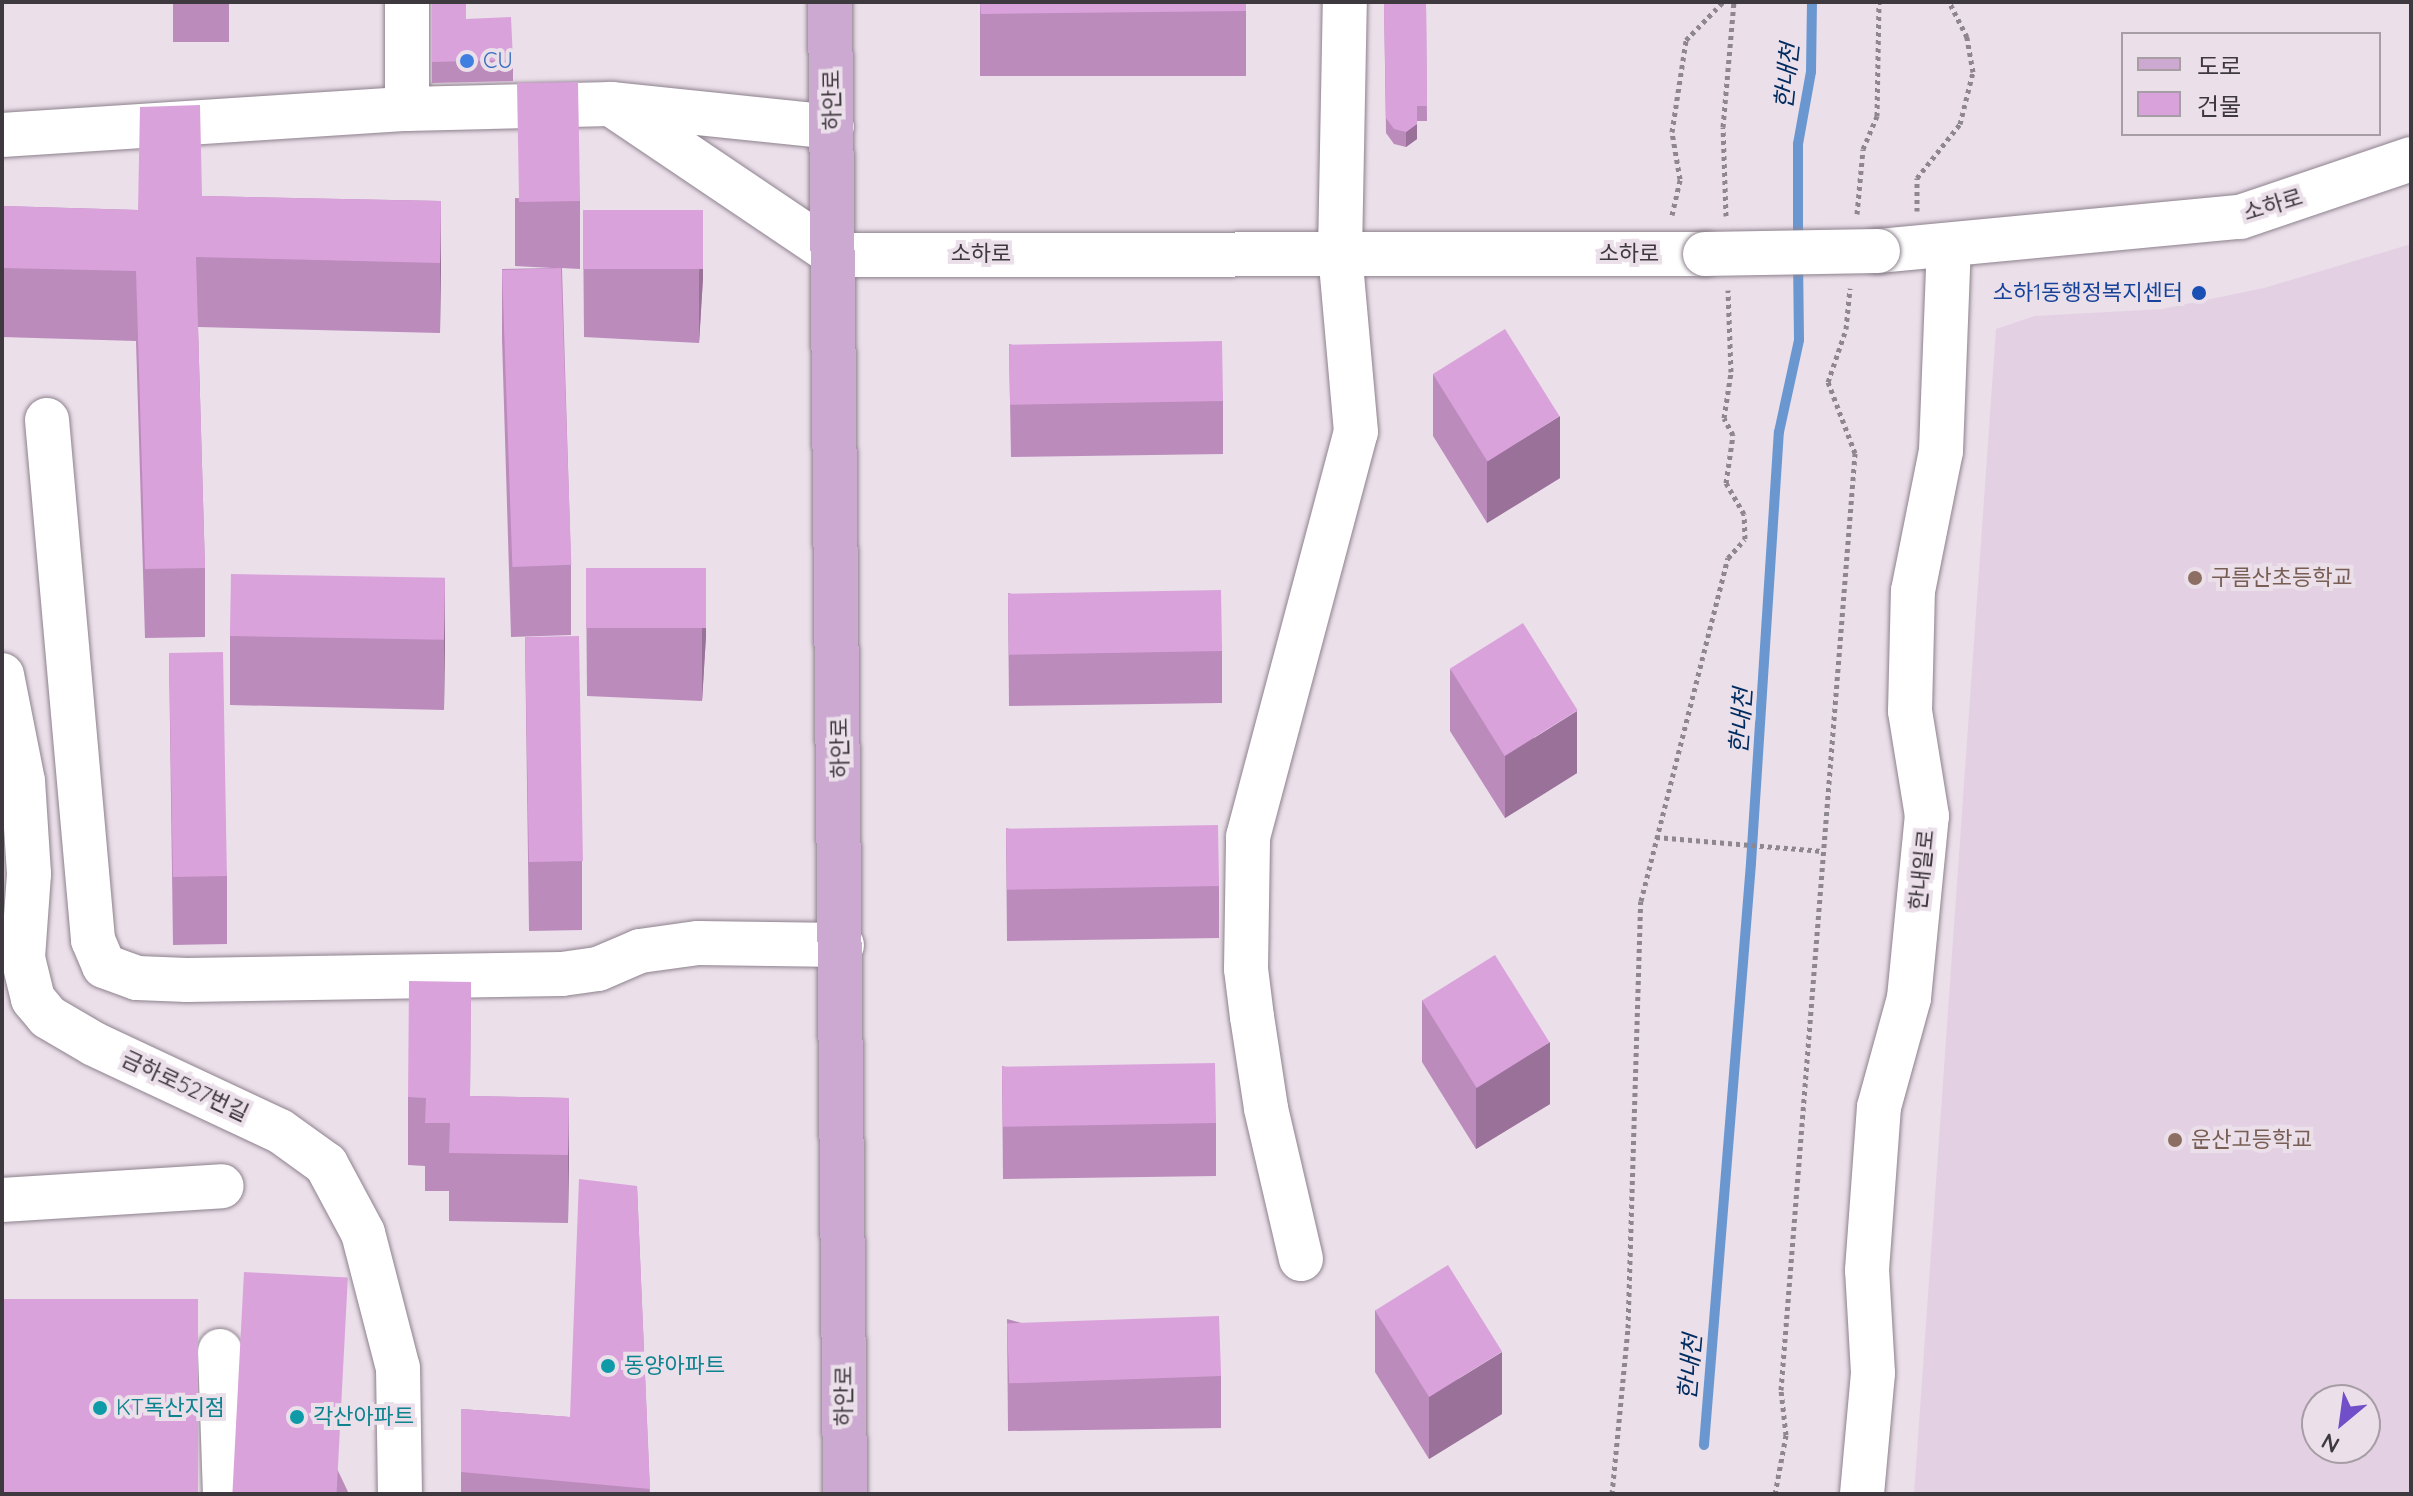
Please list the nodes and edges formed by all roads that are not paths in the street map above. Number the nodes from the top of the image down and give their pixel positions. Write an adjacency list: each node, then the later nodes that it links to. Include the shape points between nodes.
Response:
1 (407, 2): 5 (street)
2 (830, 2): 6 (main road, 하안로)
3 (1345, 2): 10 (street)
4 (611, 104): 5 (street); 6 (street); 11 (street)
5 (407, 109): 7 (street)
6 (832, 127): 11 (main road, 하안로)
7 (2, 135)
8 (2411, 159): 9 (street, 소하로, via 2240,217)
9 (1900, 242): 10 (street, 소하로, bridge, via 1662,254); 24 (street, 한내일로, via 1941,451 1913,591 1910,711 1927,816 1909,998 1879,1107 1867,1270 1873,1373)
10 (1340, 253): 11 (street, 소하로); 17 (street, via 1356,432 1248,837 1246,969 1252,1017 1266,1108)
11 (835, 255): 14 (main road, 하안로)
12 (47, 420): 14 (street, via 93,940 104,966 137,978 175,979 562,974 598,969 640,951 698,943)
13 (2, 675): 21 (street, 금하로527번길, via 23,781 29,874 23,958 33,999 48,1017 94,1044 280,1131 326,1164 363,1233 398,1368)
14 (842, 945): 19 (main road, 하안로)
15 (222, 1186): 16 (street)
16 (2, 1200)
17 (1301, 1259)
18 (220, 1351): 20 (street)
19 (844, 1443): 22 (main road); 23 (main road, 하안로)
20 (225, 1494)
21 (400, 1494)
22 (834, 1494)
23 (845, 1494)
24 (1862, 1494)

